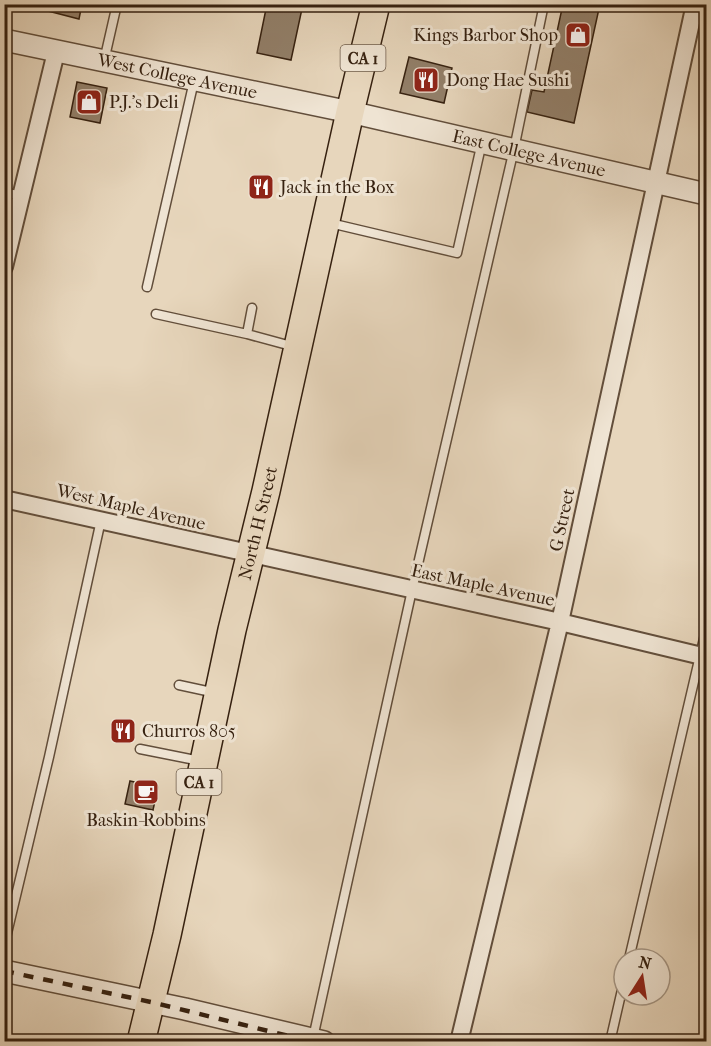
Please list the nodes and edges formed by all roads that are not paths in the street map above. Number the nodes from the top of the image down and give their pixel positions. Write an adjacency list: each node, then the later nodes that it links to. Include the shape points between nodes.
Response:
1 (117, 4): 7 (lane)
2 (376, 4): 9 (highway, North H Street / CA 1)
3 (544, 4): 11 (lane)
4 (695, 4): 12 (street, G Street)
5 (4, 40): 6 (street, West College Avenue)
6 (56, 52): 7 (street, West College Avenue); 15 (street)
7 (104, 62): 8 (street, West College Avenue)
8 (194, 80): 9 (street, West College Avenue); 18 (lane)
9 (351, 112): 10 (street, East College Avenue); 16 (highway, North H Street / CA 1)
10 (482, 142): 11 (street, East College Avenue); 16 (lane, via 457,253)
11 (514, 150): 12 (street, East College Avenue); 26 (lane)
12 (656, 182): 14 (street, East College Avenue); 27 (street, G Street)
13 (4, 192): 15 (lane)
14 (706, 194)
15 (21, 196): 17 (street)
16 (326, 223): 22 (highway, North H Street / CA 1)
17 (4, 267)
18 (147, 287)
19 (252, 308): 21 (lane)
20 (156, 314): 21 (lane)
21 (247, 334): 22 (lane)
22 (298, 348): 25 (highway, North H Street / CA 1)
23 (4, 499): 24 (street, West Maple Avenue)
24 (101, 520): 25 (street, West Maple Avenue); 34 (lane)
25 (250, 554): 26 (street, East Maple Avenue); 31 (highway, North H Street / CA 1)
26 (412, 590): 27 (street, East Maple Avenue); 39 (lane)
27 (560, 622): 29 (street, East Maple Avenue); 41 (street, G Street)
28 (706, 630): 29 (lane)
29 (704, 657): 35 (lane)
30 (179, 685): 31 (lane)
31 (218, 694): 33 (highway, North H Street / CA 1)
32 (140, 749): 33 (lane)
33 (204, 762): 37 (highway, North H Street / CA 1)
34 (4, 946)
35 (632, 947)
36 (4, 971): 37 (street)
37 (151, 1002): 39 (street); 40 (highway, North H Street / CA 1)
38 (618, 1007): 42 (lane)
39 (317, 1040)
40 (141, 1041)
41 (459, 1041)
42 (610, 1041)

